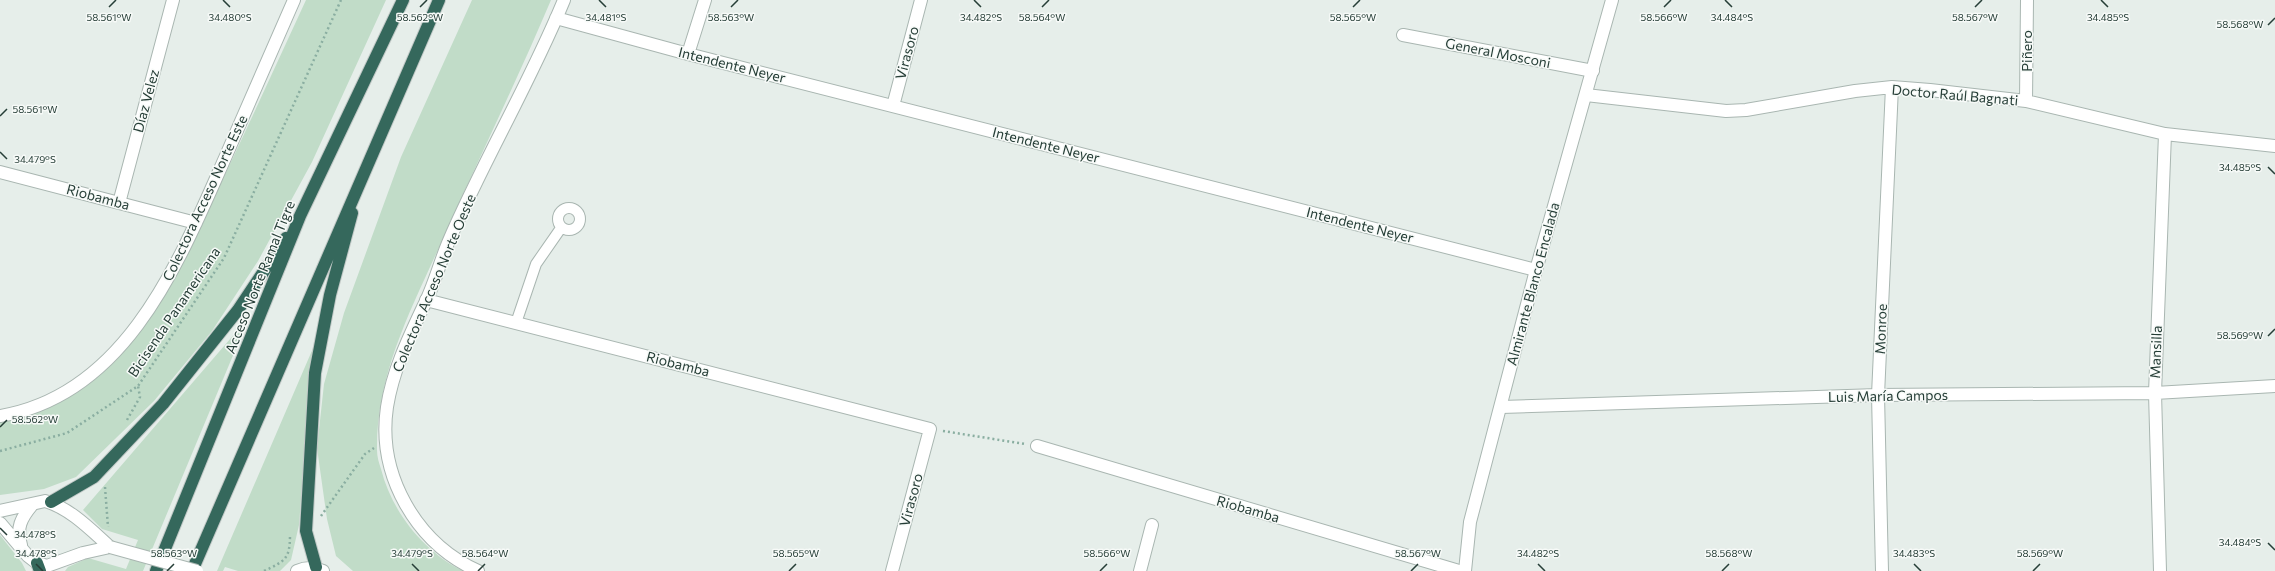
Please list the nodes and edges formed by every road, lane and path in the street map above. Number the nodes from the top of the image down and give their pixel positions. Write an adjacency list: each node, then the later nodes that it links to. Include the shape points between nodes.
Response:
1 (172, 0): 23 (street, Díaz Velez)
2 (294, 0): 25 (street, Colectora Acceso Norte Este)
3 (342, 0): 30 (path, Bicisenda Panamericana, via 224,258)
4 (403, 0): 24 (highway, Acceso Norte Ramal Tigre)
5 (439, 0): 21 (highway)
6 (564, 0): 11 (street, Colectora Acceso Norte Oeste)
7 (705, 0): 13 (street)
8 (921, 0): 18 (street, Virasoro)
9 (1612, 0): 14 (street, Almirante Blanco Encalada)
10 (2027, 0): 17 (street, Piñero)
11 (556, 18): 13 (street, Intendente Neyer); 28 (street, Colectora Acceso Norte Oeste, via 448,243)
12 (1403, 35): 14 (street, General Mosconi)
13 (688, 54): 18 (street, Intendente Neyer)
14 (1593, 71): 16 (street, Almirante Blanco Encalada)
15 (1892, 87): 16 (street, Doctor Raúl Bagnati, via 1726,111); 17 (street, Doctor Raúl Bagnati); 33 (street, Monroe)
16 (1586, 95): 27 (street, Almirante Blanco Encalada)
17 (2026, 101): 19 (street, Doctor Raúl Bagnati)
18 (893, 106): 27 (street, Intendente Neyer)
19 (2165, 134): 20 (street, Doctor Raúl Bagnati); 32 (street, Mansilla)
20 (2275, 146)
21 (363, 171): 52 (highway, via 330,295 315,373 306,531); 54 (highway)
22 (0, 172): 23 (street, Riobamba)
23 (118, 203): 25 (street, Riobamba)
24 (300, 216): 42 (highway, via 238,310 163,404 94,477); 53 (highway, Acceso Norte Ramal Tigre)
25 (196, 223): 35 (street, Colectora Acceso Norte Este, via 160,294 115,353 86,378 62,393 38,406)
26 (562, 228): 29 (lane, via 536,264)
27 (1536, 270): 34 (street, Almirante Blanco Encalada)
28 (426, 300): 29 (street, Riobamba); 38 (street, Colectora Acceso Norte Oeste, via 396,370 387,408)
29 (516, 323): 37 (street, Riobamba)
30 (138, 386): 36 (path, via 140,397); 40 (path, Bicisenda Panamericana, via 67,433)
31 (2275, 386): 32 (street, Luis María Campos)
32 (2155, 393): 33 (street, Luis María Campos); 64 (street, Mansilla)
33 (1878, 395): 34 (street, Luis María Campos); 63 (street, Monroe)
34 (1501, 407): 62 (street, Almirante Blanco Encalada, via 1470,522)
35 (0, 416)
36 (126, 423)
37 (930, 429): 39 (path); 59 (street, Virasoro)
38 (386, 444): 45 (path, via 364,454); 58 (street, Colectora Acceso Norte Oeste, via 394,482 406,508 432,542)
39 (1037, 446): 61 (street, Riobamba)
40 (0, 451)
41 (104, 487): 50 (path)
42 (51, 502): 43 (street, via 45,500); 50 (street, via 72,515)
43 (32, 505): 44 (street); 49 (street, via 24,515 17,533)
44 (0, 511)
45 (319, 522)
46 (0, 523): 49 (street)
47 (1152, 525): 60 (street)
48 (290, 535): 56 (path, via 290,552 285,559)
49 (21, 546): 51 (street)
50 (110, 547): 51 (street); 55 (street, bridge)
51 (38, 567)
52 (320, 569): 57 (street, via 303,568)
53 (156, 571)
54 (192, 571)
55 (197, 571)
56 (264, 571)
57 (297, 571)
58 (478, 571)
59 (892, 571)
60 (1140, 571)
61 (1459, 571)
62 (1465, 571)
63 (1882, 571)
64 (2160, 571)

